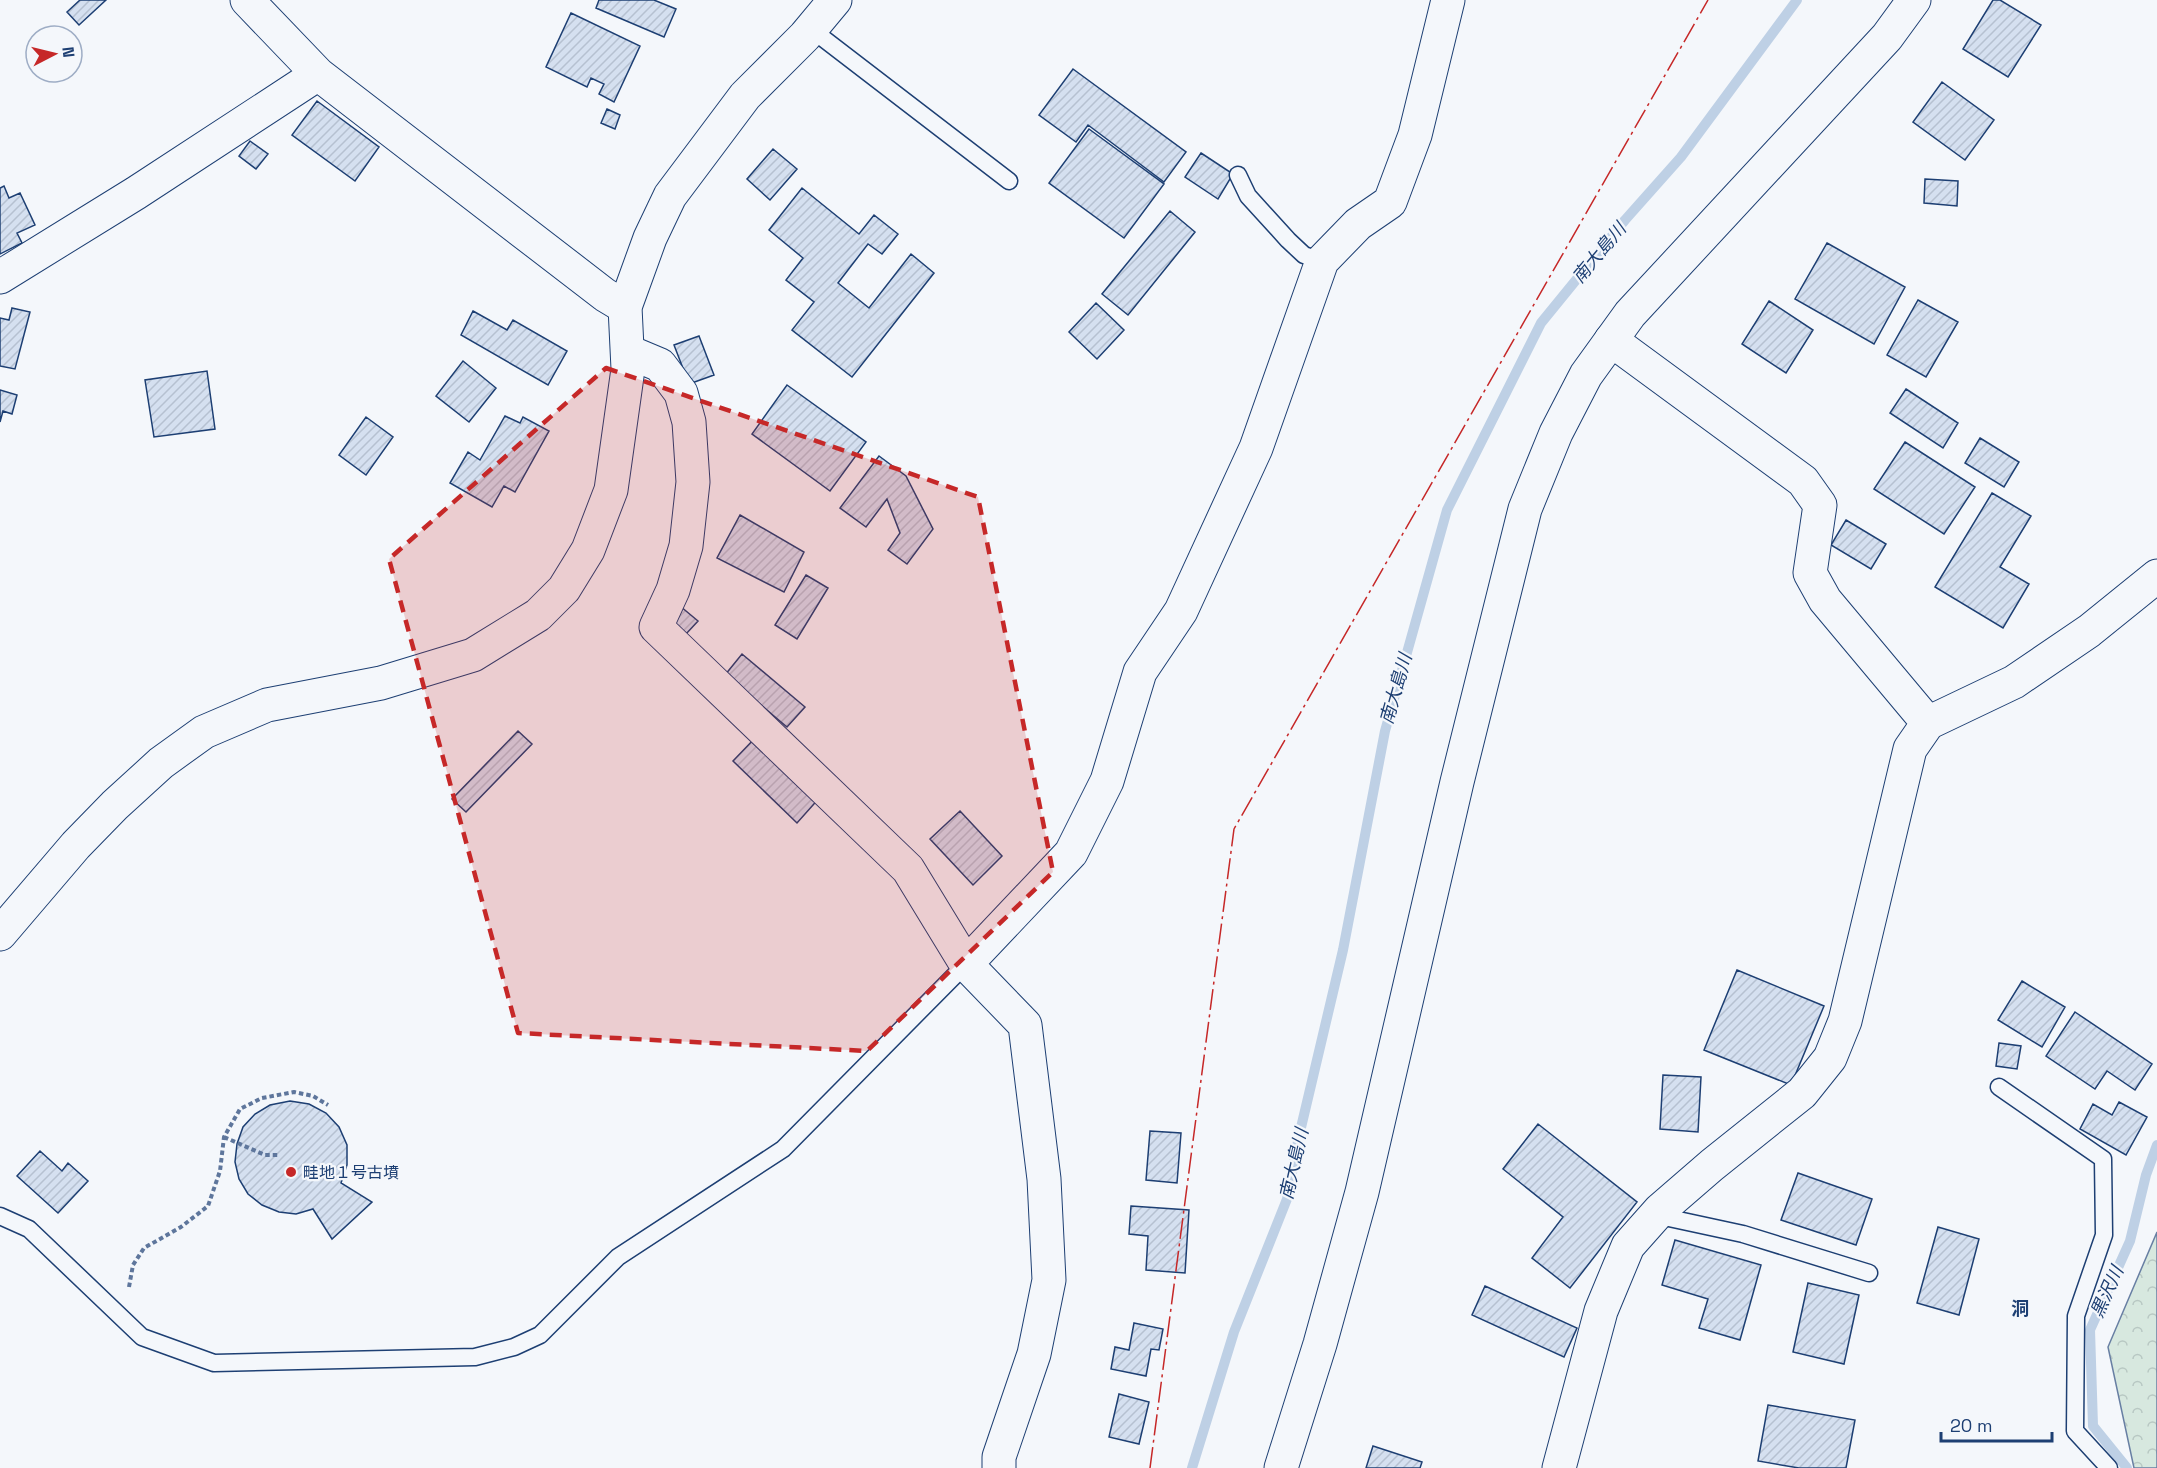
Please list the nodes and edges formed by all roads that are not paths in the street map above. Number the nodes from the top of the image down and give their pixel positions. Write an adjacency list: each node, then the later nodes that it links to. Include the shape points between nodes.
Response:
1 (247, 0): 6 (street)
2 (835, 0): 5 (street)
3 (1448, 0): 9 (street, via 1415,135 1390,202 1358,224)
4 (1914, 0): 12 (street, via 1887,38 1630,314)
5 (811, 29): 8 (lane); 11 (street, via 745,96 670,196 650,238)
6 (318, 74): 10 (street); 11 (street, via 605,295)
7 (1238, 175): 9 (lane, via 1248,196 1280,232 1304,255)
8 (1009, 181)
9 (1322, 261): 17 (street, via 1256,448 1181,611 1140,672 1107,781 1071,854)
10 (0, 277)
11 (626, 307): 13 (street)
12 (1611, 340): 15 (street, via 1803,481 1820,504 1809,573 1825,600); 23 (street, via 1586,375 1556,433 1525,509 1362,1192)
13 (628, 352): 16 (street, via 611,490 588,550 564,588 538,615 473,655 381,683 267,705 204,732 161,763 99,821); 17 (street, via 660,365 681,393 689,422 693,482 686,546 673,590 656,627 908,868)
14 (2157, 576): 15 (street, via 2089,631 2014,682)
15 (1928, 723): 19 (street, via 1910,749 1845,1021 1830,1058 1802,1093)
16 (0, 934)
17 (966, 964): 20 (lane, via 783,1149 618,1257 540,1335 514,1347 475,1357 214,1363 142,1336 29,1229); 22 (street, via 1025,1025 1044,1179 1049,1280 1035,1354 999,1457)
18 (1999, 1087): 25 (lane, via 2103,1160 2104,1235 2076,1316 2075,1431)
19 (1655, 1215): 21 (lane, via 1743,1234); 24 (street, via 1628,1246 1601,1311)
20 (0, 1216)
21 (1869, 1273)
22 (999, 1468)
23 (1281, 1468)
24 (1559, 1468)
25 (2109, 1468)

